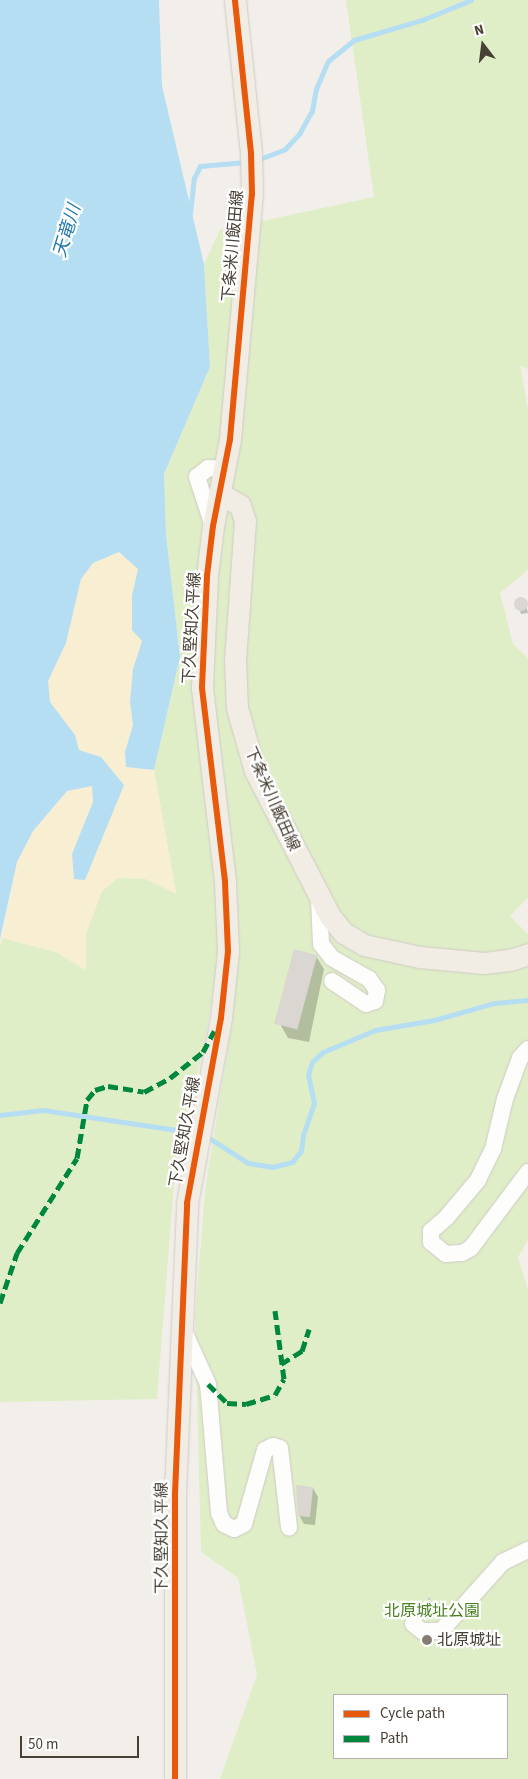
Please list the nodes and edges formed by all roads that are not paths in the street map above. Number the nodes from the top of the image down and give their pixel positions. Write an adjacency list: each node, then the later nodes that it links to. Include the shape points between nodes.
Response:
1 (235, 0): 2 (main road, 下条米川飯田線, via 252,160 250,222)
2 (225, 468): 3 (main road, 下条米川飯田線); 4 (street, via 208,468 198,477)
3 (219, 493): 4 (main road, 下久堅知久平線); 5 (main road, 下条米川飯田線, via 240,505 245,520 235,661 237,708 256,771)
4 (213, 526): 10 (main road, 下久堅知久平線, via 202,687 225,881 228,951 221,1018 186,1204)
5 (319, 898): 6 (main road, 下条米川飯田線, via 344,933 364,945 420,957 484,963); 7 (street, via 321,944 332,958 369,979 377,990 375,1001 366,1004)
6 (528, 954)
7 (332, 982)
8 (528, 1049): 9 (street, via 520,1058 505,1098 493,1149 478,1180 431,1231 431,1242 446,1254 462,1253 471,1248)
9 (528, 1172)
10 (180, 1324): 11 (street, via 208,1384 219,1513 224,1524 234,1529 244,1524 265,1450 273,1446 280,1448); 14 (main road, 下久堅知久平線, via 175,1494)
11 (289, 1527)
12 (528, 1550): 13 (street, via 503,1562 441,1631 422,1631)
13 (413, 1624)
14 (175, 1779)

